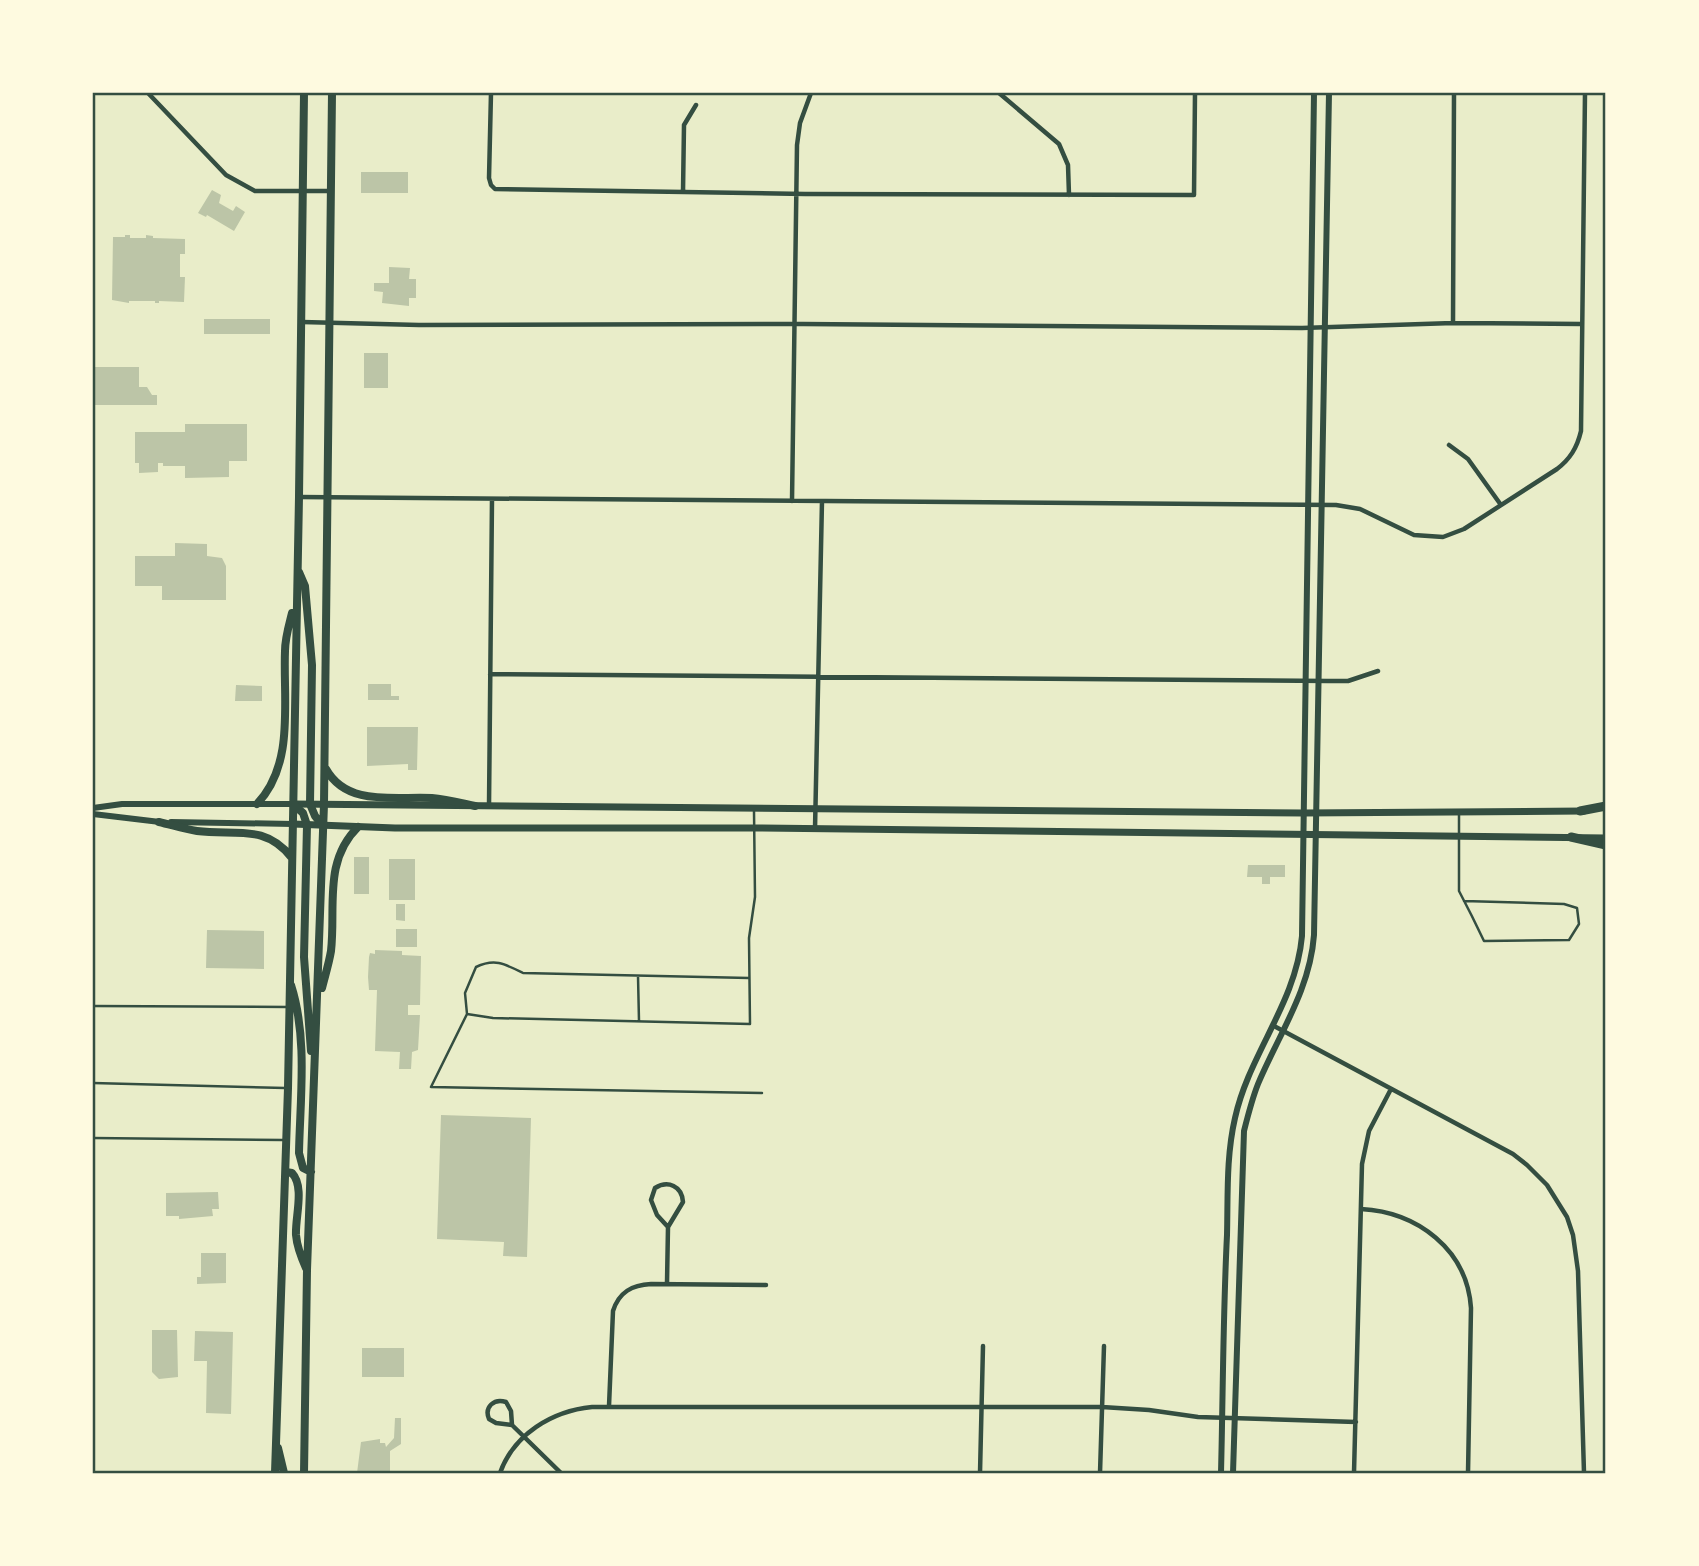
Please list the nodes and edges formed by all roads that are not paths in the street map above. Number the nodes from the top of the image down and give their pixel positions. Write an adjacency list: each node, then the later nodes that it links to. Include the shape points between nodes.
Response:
1 (148, 93): 14 (street, via 226,175 255,191)
2 (304, 93): 14 (main road)
3 (332, 93): 13 (main road)
4 (491, 93): 15 (street, via 489,178 495,189)
5 (811, 93): 16 (street, via 798,134)
6 (999, 93): 17 (street, via 1059,144 1068,165)
7 (1195, 93): 17 (street, via 1194,195)
8 (1314, 93): 24 (street)
9 (1329, 93): 23 (street)
10 (1454, 93): 20 (street)
11 (1585, 93): 22 (street)
12 (696, 105): 15 (street, via 684,125)
13 (330, 191): 14 (street); 19 (main road)
14 (303, 192): 18 (main road)
15 (683, 192): 16 (street)
16 (796, 193): 17 (street); 21 (street)
17 (1069, 195)
18 (302, 321): 19 (street); 26 (main road)
19 (331, 322): 21 (street); 27 (main road)
20 (1453, 323): 22 (street); 23 (street)
21 (794, 324): 24 (street); 29 (street)
22 (1581, 324): 33 (street, via 1578,441 1566,462)
23 (1325, 327): 24 (street); 32 (street)
24 (1311, 328): 31 (street)
25 (1448, 445): 33 (street, via 1468,459)
26 (299, 497): 27 (street); 34 (main road)
27 (329, 498): 28 (street); 41 (main road)
28 (492, 499): 29 (street); 37 (street)
29 (792, 501): 30 (street)
30 (822, 501): 31 (street); 38 (street)
31 (1308, 505): 32 (street); 39 (street)
32 (1322, 505): 33 (street, via 1360,509 1405,532 1443,537); 40 (street)
33 (1502, 505)
34 (297, 566): 35 (main road); 44 (main road, via 305,586 312,665)
35 (296, 593): 42 (main road, via 285,647 281,763); 43 (main road)
36 (1378, 671): 40 (street, via 1348,681)
37 (490, 674): 38 (street); 47 (street)
38 (819, 677): 39 (street); 50 (street)
39 (1305, 681): 40 (street); 54 (street)
40 (1320, 681): 55 (street)
41 (325, 767): 45 (main road); 46 (main road, via 333,782 351,792)
42 (257, 804): 43 (street); 48 (street)
43 (293, 804): 44 (main road); 58 (main road); 59 (main road)
44 (310, 804): 45 (main road); 60 (main road)
45 (324, 804): 46 (main road); 60 (main road)
46 (475, 806): 47 (main road)
47 (489, 807): 49 (main road)
48 (93, 808)
49 (754, 809): 50 (main road); 62 (lane)
50 (816, 809): 54 (main road); 63 (street)
51 (1606, 809): 52 (highway)
52 (1580, 811): 53 (main road)
53 (1459, 812): 55 (main road); 66 (lane)
54 (1303, 813): 55 (main road); 64 (street)
55 (1317, 813): 65 (street)
56 (93, 814): 57 (street)
57 (159, 822): 58 (street); 70 (main road, via 198,831 267,837)
58 (293, 824): 59 (main road); 70 (main road)
59 (307, 825): 60 (main road); 82 (main road, via 304,957)
60 (323, 825): 61 (main road); 75 (main road)
61 (358, 827): 62 (main road); 75 (main road, via 342,846 336,864 331,951)
62 (754, 828): 63 (main road); 73 (lane)
63 (815, 829): 64 (main road)
64 (1303, 833): 65 (main road); 80 (street, via 1301,948 1297,971)
65 (1317, 833): 66 (main road); 81 (street, via 1313,950 1308,975)
66 (1458, 835): 67 (main road); 71 (lane, via 1459,891)
67 (1571, 837): 68 (main road); 69 (highway)
68 (1606, 838)
69 (1606, 845)
70 (292, 858): 74 (main road)
71 (1464, 901): 71 (lane, via 1564,904 1577,908 1579,924 1569,940 1484,941)
72 (638, 976): 73 (lane); 78 (lane, via 523,973 489,961 476,967 466,993); 79 (lane)
73 (749, 978): 79 (lane, via 750,1024)
74 (289, 979): 77 (main road); 90 (main road, via 297,1003 301,1061 299,1153 303,1168)
75 (318, 1004): 82 (main road)
76 (93, 1006): 77 (lane)
77 (288, 1007): 84 (main road)
78 (467, 1014): 79 (lane); 86 (lane, via 431,1087)
79 (639, 1021)
80 (1274, 1026): 81 (street); 101 (street, via 1243,1090 1230,1141)
81 (1284, 1031): 85 (street); 102 (street, via 1257,1087 1244,1131)
82 (314, 1075): 90 (main road)
83 (93, 1083): 84 (lane)
84 (288, 1088): 88 (main road)
85 (1391, 1089): 91 (street, via 1365,1143); 118 (street, via 1527,1165 1547,1185 1567,1217 1578,1271)
86 (762, 1093)
87 (93, 1138): 88 (lane)
88 (286, 1140): 89 (main road)
89 (286, 1172): 93 (main road, via 292,1173 298,1184 296,1236); 106 (main road)
90 (311, 1172): 93 (main road)
91 (1360, 1209): 103 (street); 117 (street, via 1394,1214 1426,1231 1448,1248 1468,1282)
92 (668, 1227): 92 (street, via 681,1207 682,1196 676,1186 664,1184 653,1191 651,1203); 94 (street)
93 (307, 1270): 109 (main road)
94 (667, 1283): 95 (street); 98 (street, via 634,1286 616,1303)
95 (766, 1285)
96 (983, 1346): 100 (street)
97 (1104, 1346): 99 (street)
98 (609, 1406): 100 (street); 105 (street, via 562,1413)
99 (1102, 1407): 100 (street); 101 (street); 113 (street)
100 (982, 1408): 112 (street)
101 (1223, 1418): 102 (street); 114 (street)
102 (1235, 1418): 103 (street); 115 (street)
103 (1356, 1422): 116 (street)
104 (512, 1425): 104 (street, via 506,1402 491,1404 489,1419); 105 (street)
105 (524, 1436): 110 (street); 111 (street)
106 (277, 1441): 107 (main road); 108 (main road)
107 (275, 1473)
108 (284, 1473)
109 (304, 1473)
110 (500, 1473)
111 (561, 1473)
112 (980, 1473)
113 (1100, 1473)
114 (1221, 1473)
115 (1233, 1473)
116 (1354, 1473)
117 (1468, 1473)
118 (1584, 1473)

